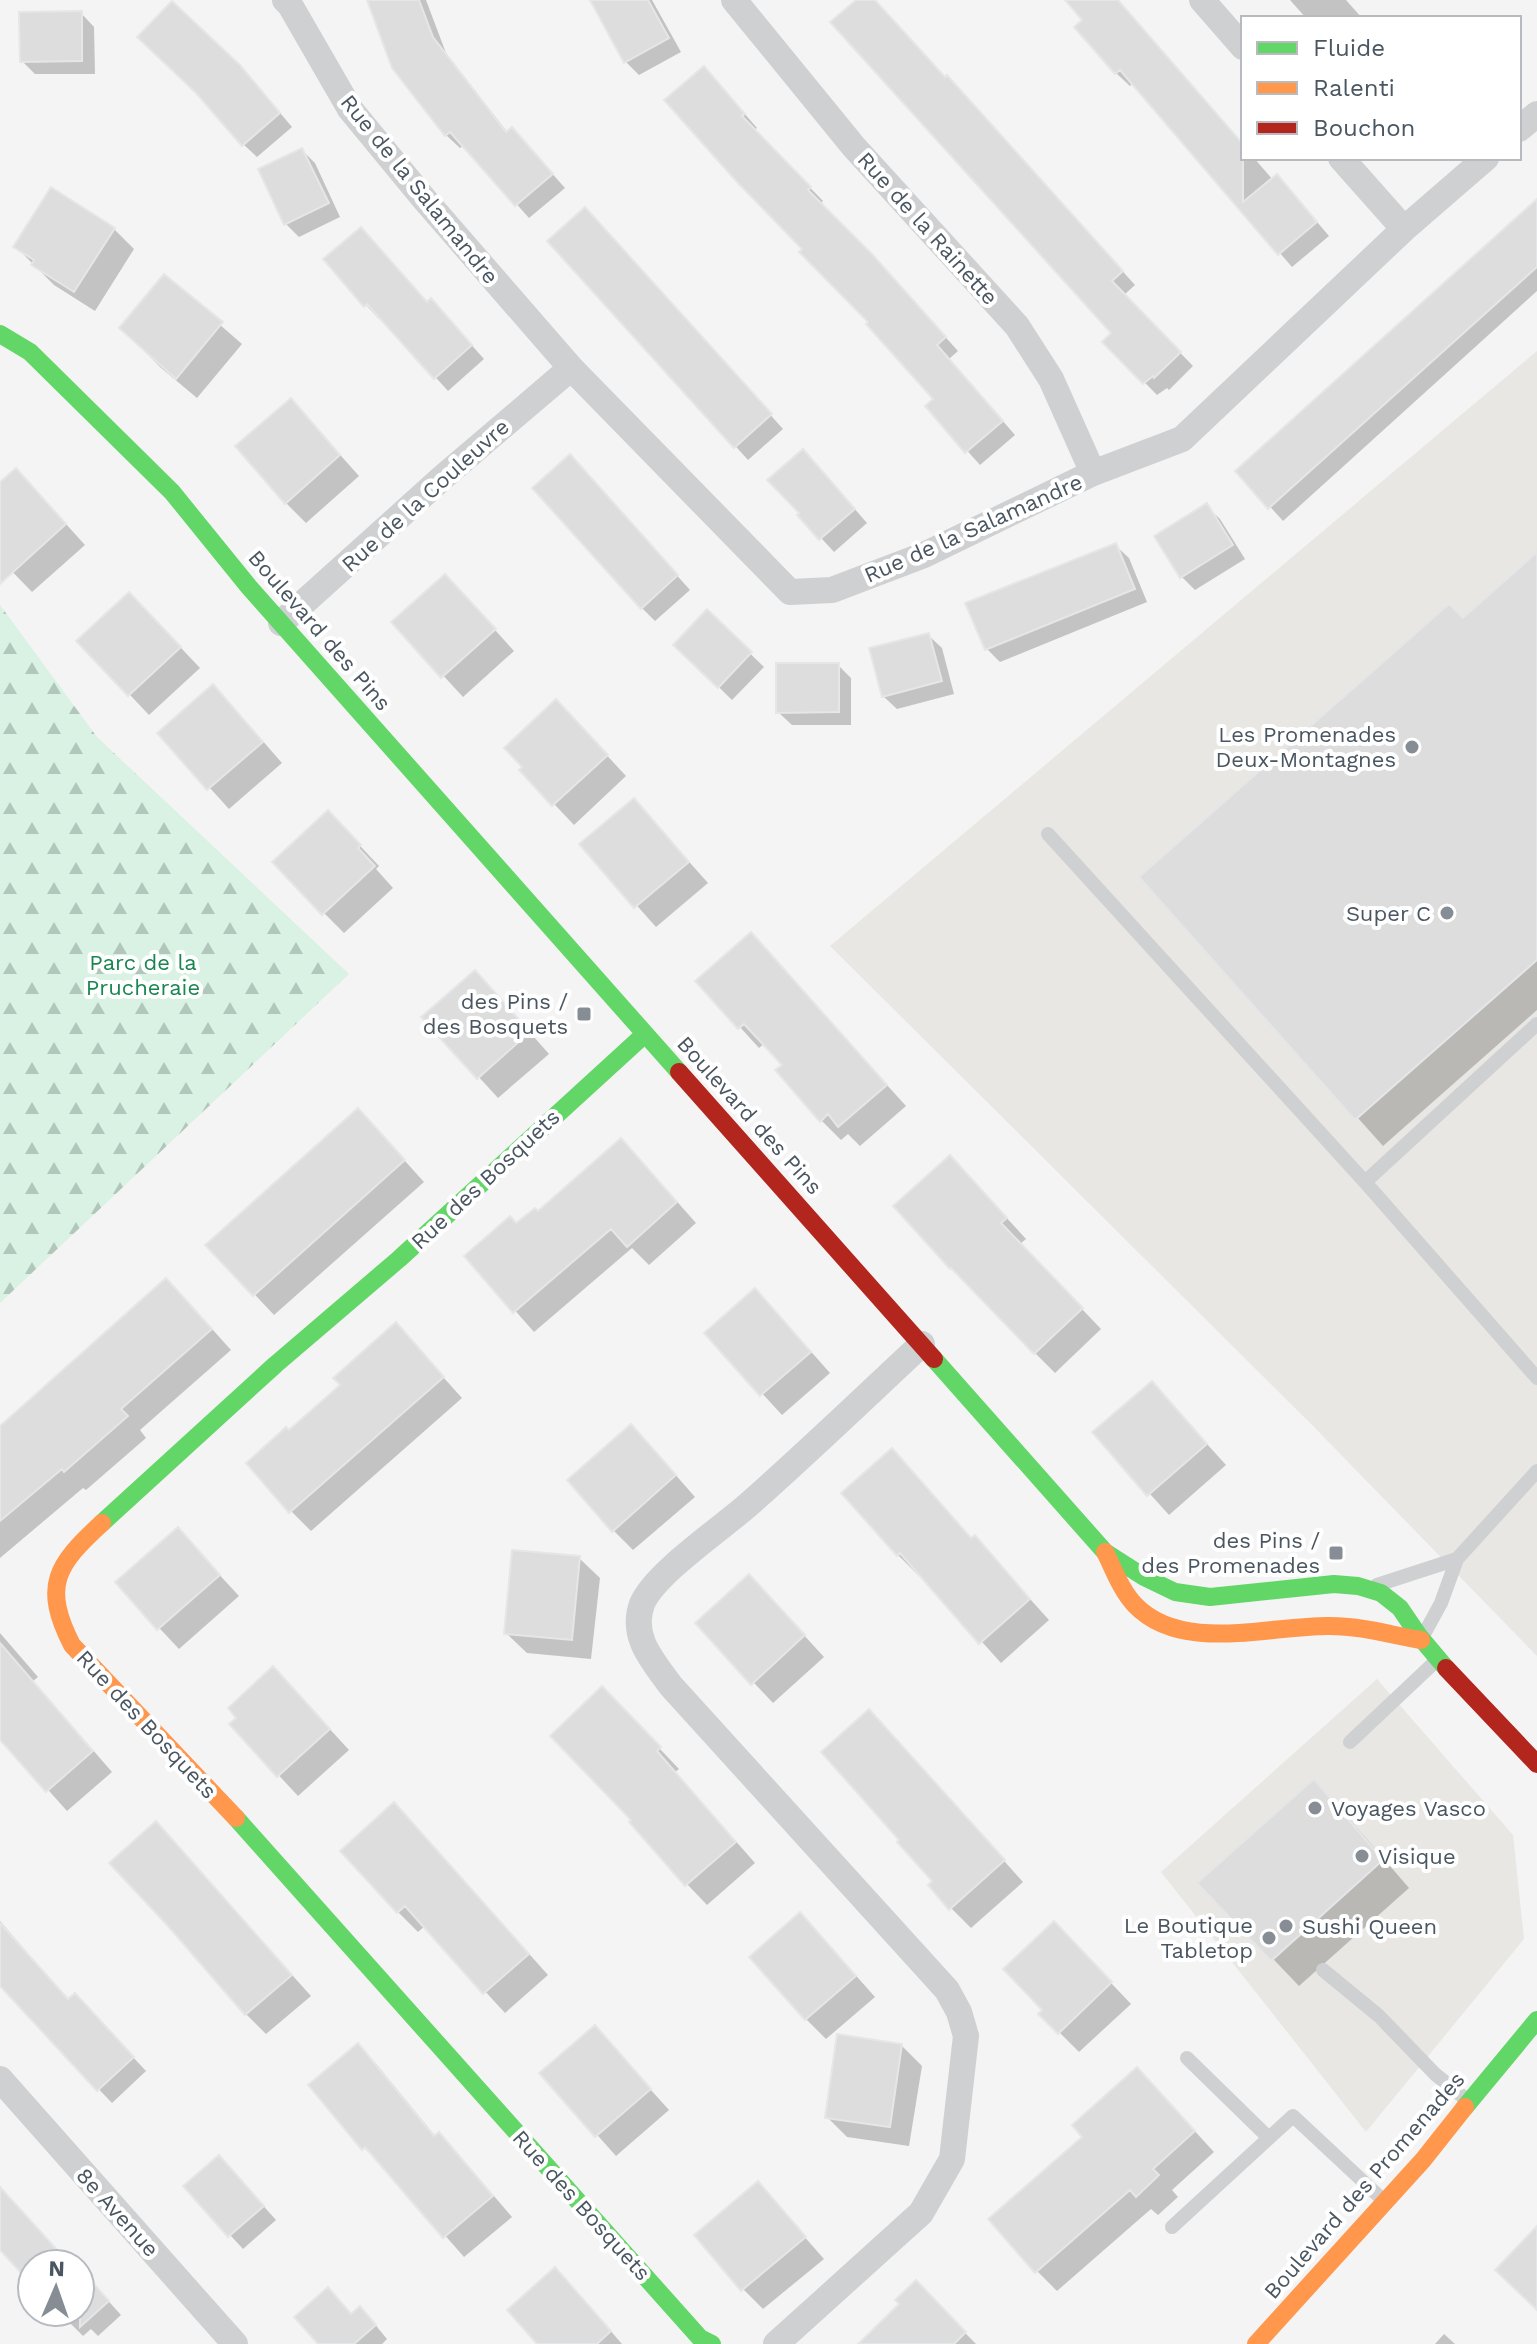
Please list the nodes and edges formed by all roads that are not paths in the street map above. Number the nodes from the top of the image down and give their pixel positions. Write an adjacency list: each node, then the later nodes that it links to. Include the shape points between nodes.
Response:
1 (285, 0): 11 (street, Rue de la Salamandre, via 350,109)
2 (734, 0): 12 (street, Rue de la Rainette, via 854,147 1017,326 1051,379)
3 (1202, 0): 4 (street)
4 (1241, 45)
5 (1537, 114): 6 (street)
6 (1521, 127)
7 (1343, 160): 9 (street)
8 (1484, 160): 9 (street, Rue de la Salamandre)
9 (1404, 229): 12 (street, Rue de la Salamandre, via 1182,439)
10 (0, 334): 13 (street, Boulevard des Pins, via 30,352 172,492)
11 (571, 368): 12 (street, Rue de la Salamandre, via 790,592 832,590 924,555); 13 (street, Rue de la Couleuvre)
12 (1093, 473)
13 (281, 623): 16 (street, Boulevard des Pins)
14 (1048, 834): 17 (lane)
15 (1537, 1024): 17 (lane)
16 (645, 1034): 18 (street, Boulevard des Pins); 39 (street, Rue des Bosquets, via 76,1547 61,1567 54,1595 59,1621 72,1645 273,1858 700,2338)
17 (1365, 1182): 19 (lane)
18 (922, 1344): 21 (street, Boulevard des Pins); 40 (street, via 657,1582 643,1603 638,1627 645,1651 671,1686 947,1990 966,2036 952,2159 921,2213)
19 (1537, 1378)
20 (1537, 1471): 22 (lane)
21 (1105, 1552): 23 (street, Boulevard des Pins, via 1189,1595); 24 (street, via 1135,1606 1176,1628 1213,1633 1330,1626)
22 (1457, 1559): 23 (lane); 24 (lane)
23 (1366, 1588): 24 (street, Boulevard des Pins, via 1400,1606)
24 (1421, 1640): 25 (street, Boulevard des Pins)
25 (1439, 1659): 26 (street, Boulevard des Pins); 28 (lane)
26 (1479, 1703): 27 (street); 29 (street, Boulevard des Pins)
27 (1523, 1722)
28 (1350, 1742)
29 (1537, 1764)
30 (1323, 1970): 34 (lane)
31 (1537, 2020): 34 (street, Boulevard des Promenades)
32 (1187, 2058): 35 (lane)
33 (0, 2079): 38 (street, 8e Avenue)
34 (1470, 2103): 36 (street, Boulevard des Promenades)
35 (1269, 2138): 36 (lane, via 1293,2116); 37 (lane)
36 (1385, 2202): 41 (street, Boulevard des Promenades)
37 (1172, 2227)
38 (235, 2344)
39 (712, 2344)
40 (776, 2344)
41 (1256, 2344)

